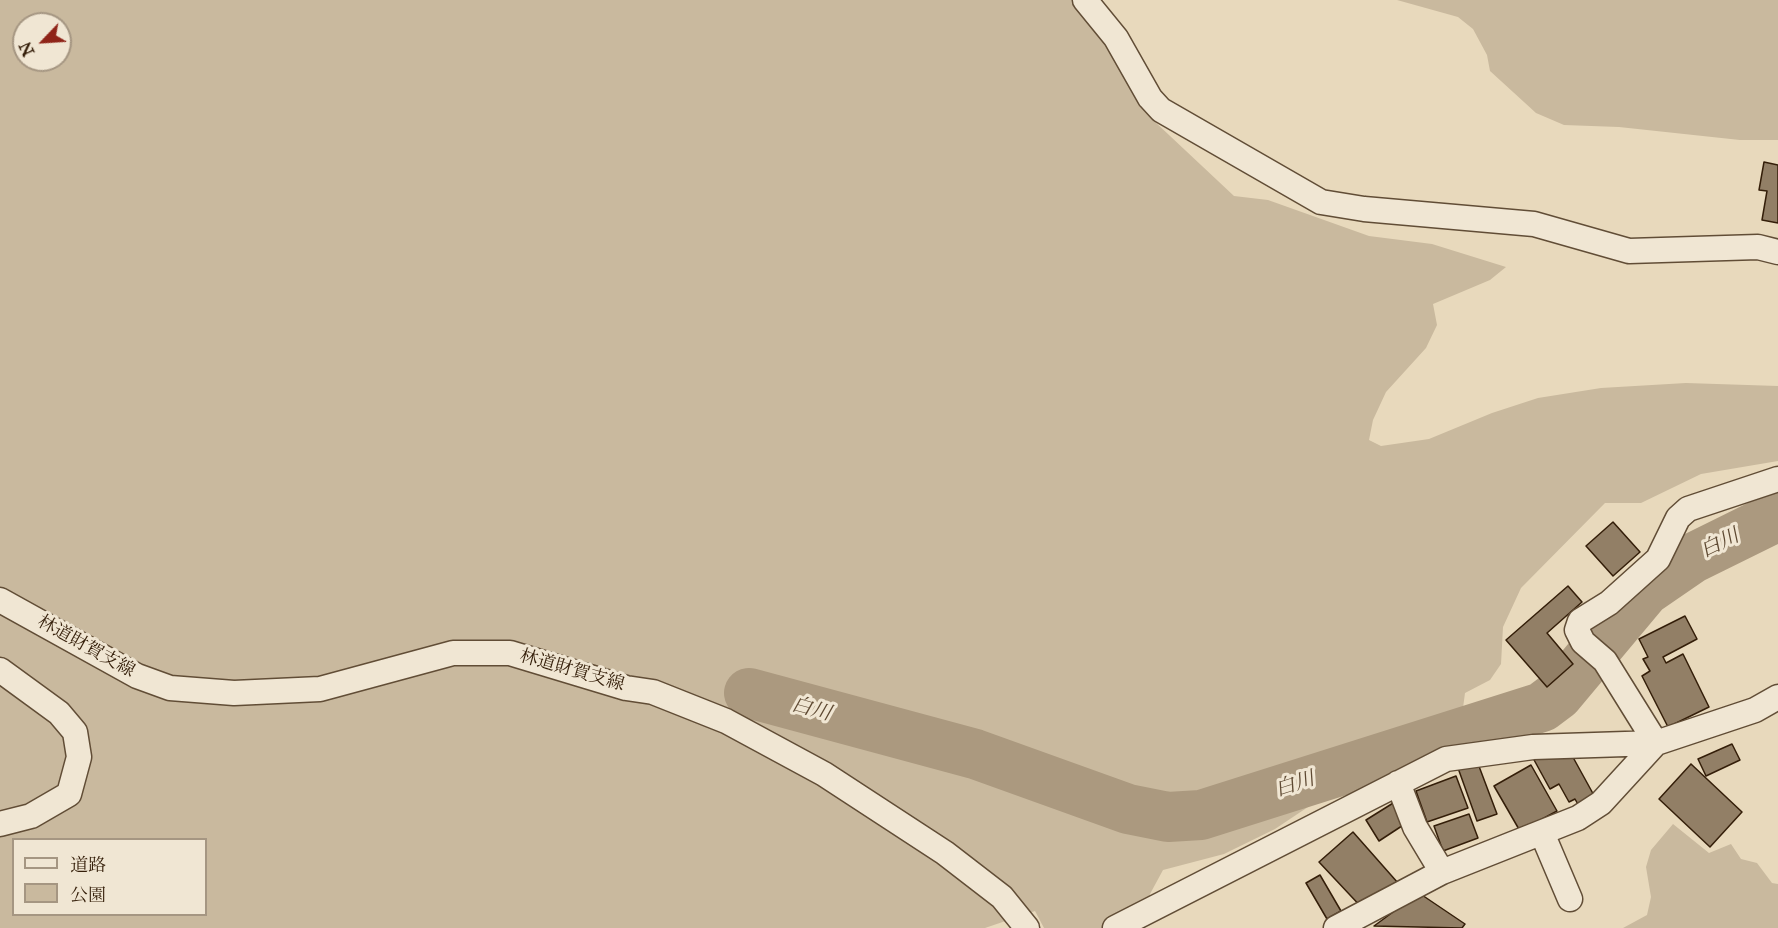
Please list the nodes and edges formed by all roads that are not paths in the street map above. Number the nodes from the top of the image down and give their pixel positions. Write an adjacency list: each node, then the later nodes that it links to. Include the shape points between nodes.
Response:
1 (1085, 0): 2 (street, via 1116,38 1161,110 1321,202 1534,224 1629,251 1758,247)
2 (1778, 252)
3 (1778, 479): 7 (street, via 1688,509 1678,518 1658,559 1609,603 1580,621 1577,630 1583,642 1605,661)
4 (0, 600): 13 (street, 林道財賀支線, via 137,676 170,688 234,693 320,689 453,653 476,653 510,654 626,688 653,692 726,721 824,774 945,853 1002,897)
5 (0, 670): 9 (street, via 59,713 75,732 79,757 69,794 31,816)
6 (1778, 697): 7 (street, via 1755,710)
7 (1656, 743): 8 (street, via 1533,747 1446,759); 10 (street, via 1601,803 1578,818)
8 (1398, 783): 11 (street, via 1415,827); 14 (street)
9 (0, 824)
10 (1542, 832): 11 (street); 12 (street)
11 (1442, 872): 15 (street)
12 (1570, 899)
13 (1027, 928)
14 (1116, 928)
15 (1336, 928)

